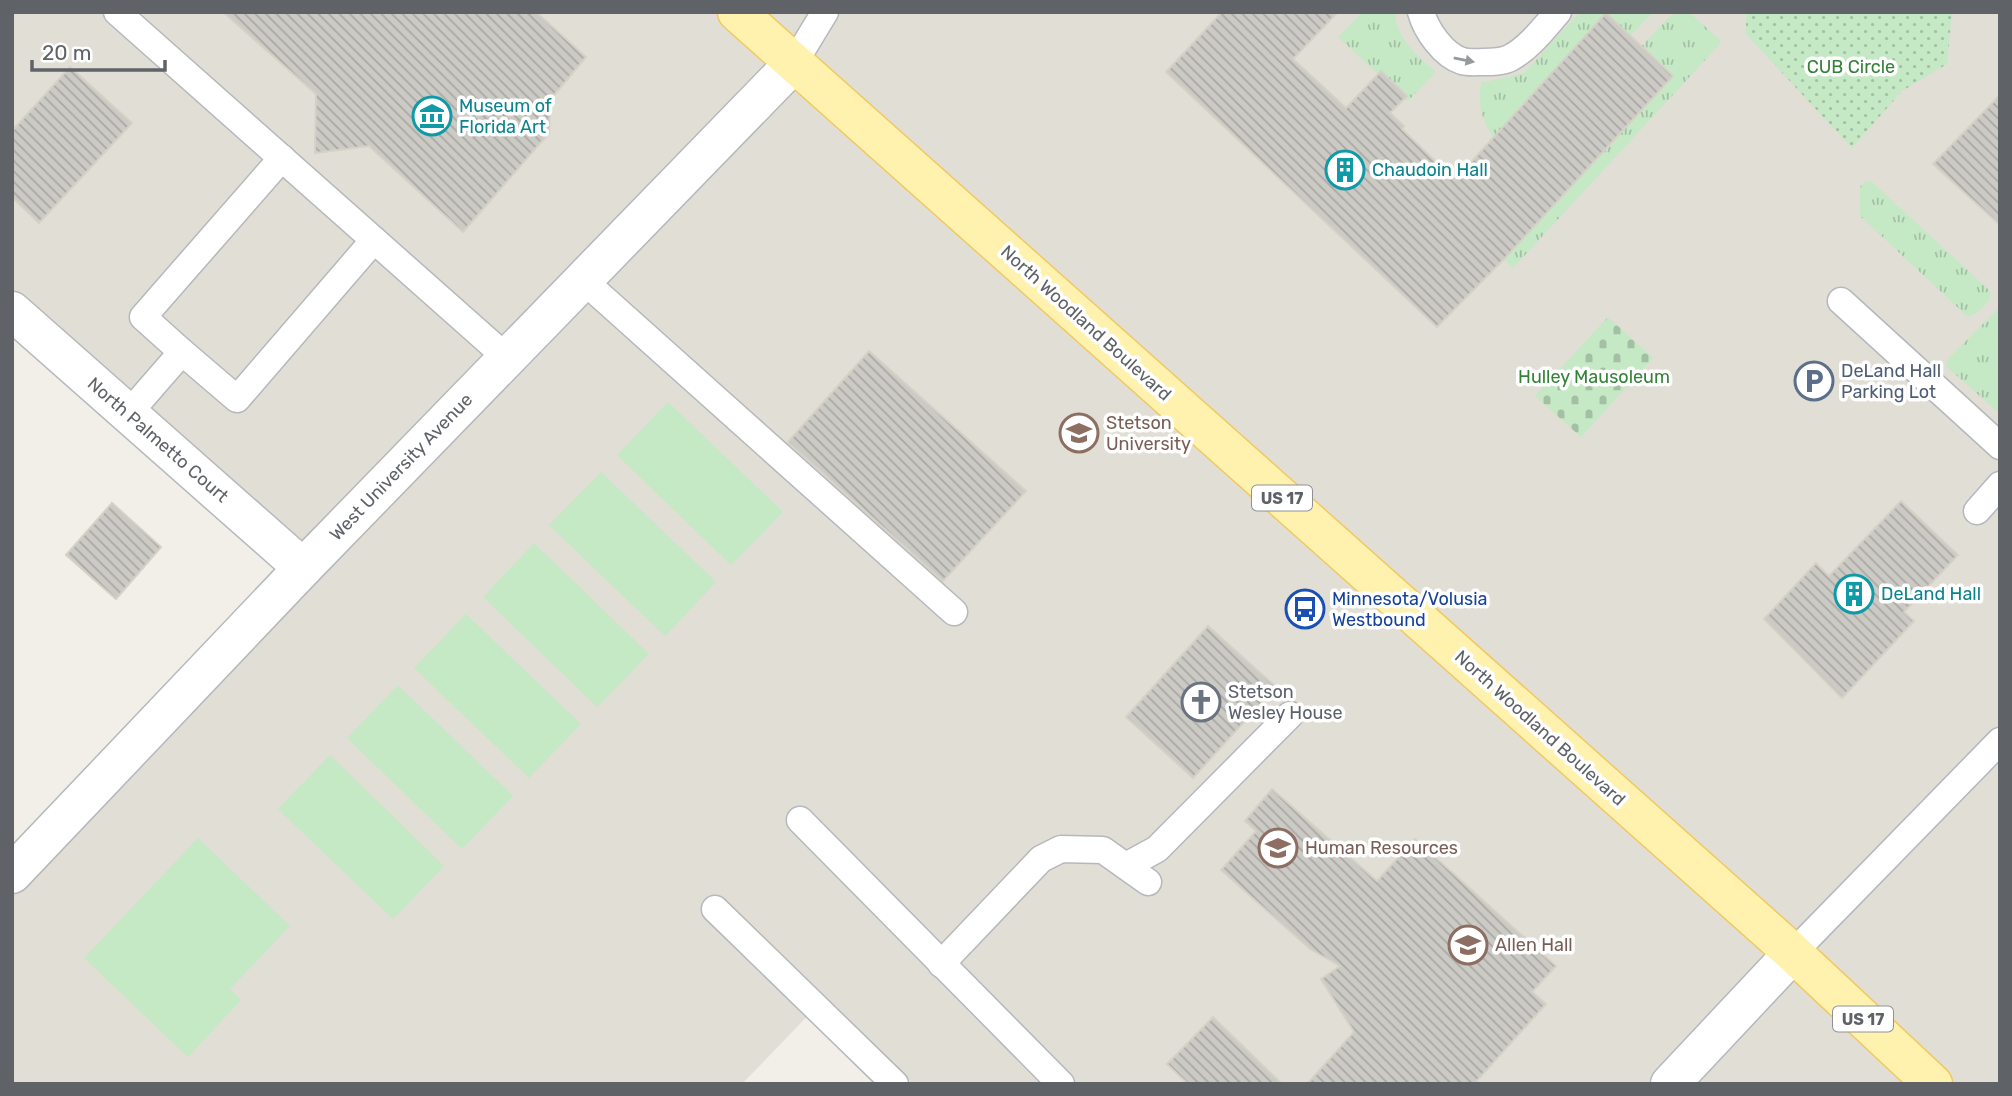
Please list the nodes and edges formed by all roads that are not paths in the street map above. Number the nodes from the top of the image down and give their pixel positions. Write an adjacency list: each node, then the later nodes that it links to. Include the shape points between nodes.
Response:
1 (117, 12): 7 (lane)
2 (737, 12): 6 (main road, North Woodland Boulevard / US 17)
3 (825, 12): 6 (lane)
4 (1421, 12): 5 (lane, one-way to 5, via 1425,26 1438,41 1453,58 1465,62 1510,58)
5 (1558, 12)
6 (794, 63): 9 (street, West University Avenue); 27 (main road, North Woodland Boulevard / US 17)
7 (282, 158): 8 (lane); 12 (lane, via 143,317)
8 (374, 240): 12 (lane, via 237,399); 13 (lane)
9 (583, 280): 13 (street, West University Avenue); 19 (lane)
10 (1841, 301): 15 (lane)
11 (12, 312): 14 (street, North Palmetto Court)
12 (182, 352): 14 (lane)
13 (507, 358): 18 (street, West University Avenue)
14 (128, 414): 18 (street, North Palmetto Court)
15 (2000, 446)
16 (2000, 485): 17 (lane)
17 (1977, 511)
18 (303, 568): 24 (street, West University Avenue)
19 (954, 612)
20 (1290, 715): 23 (lane, via 1157,849)
21 (2000, 741): 27 (lane)
22 (800, 820): 28 (lane)
23 (1126, 866): 25 (lane); 28 (lane, via 1103,850 1061,849 1041,859)
24 (12, 874)
25 (1148, 882)
26 (715, 909): 29 (lane)
27 (1793, 953): 31 (street); 32 (main road, North Woodland Boulevard / US 17)
28 (940, 964): 30 (lane)
29 (895, 1084)
30 (1061, 1084)
31 (1670, 1084)
32 (1933, 1084)

